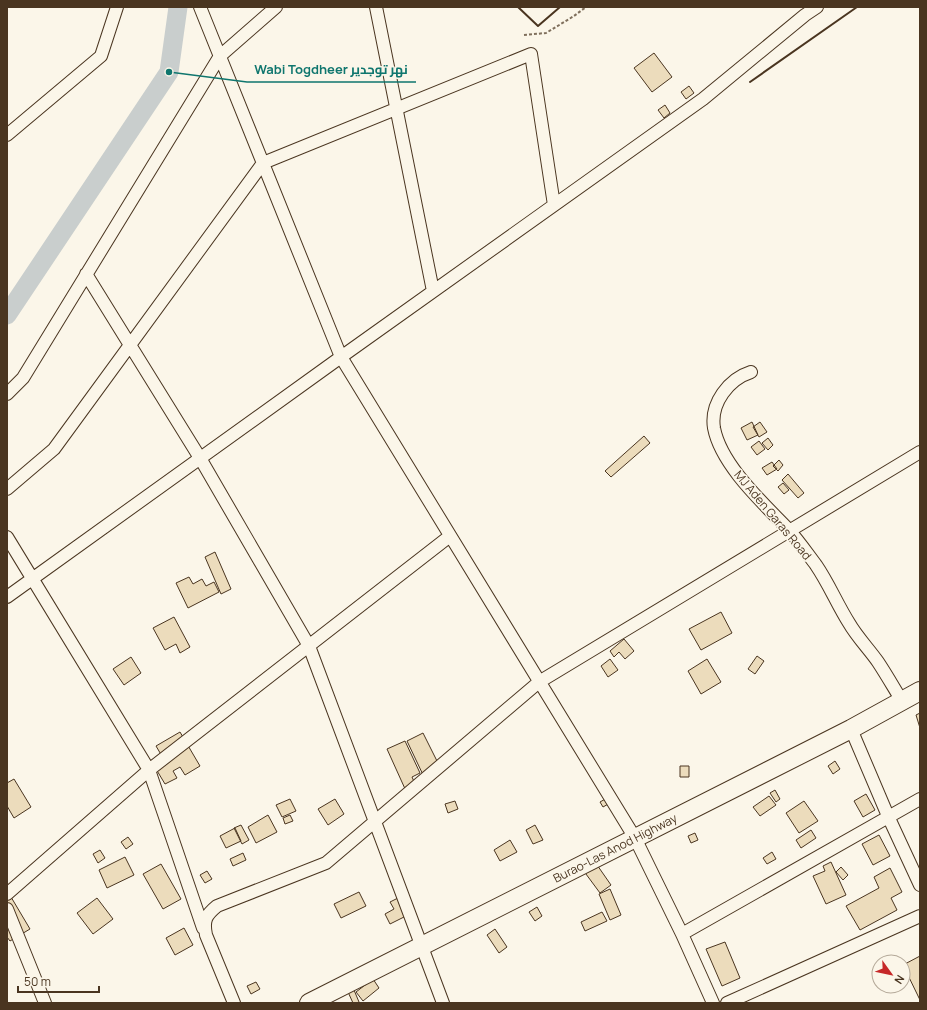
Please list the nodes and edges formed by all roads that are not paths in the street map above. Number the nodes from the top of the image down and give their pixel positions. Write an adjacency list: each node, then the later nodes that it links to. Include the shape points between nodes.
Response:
1 (117, 7): 8 (street, via 101,56)
2 (200, 7): 6 (street)
3 (276, 7): 6 (street)
4 (376, 7): 7 (street)
5 (817, 7): 10 (street, via 703,99)
6 (220, 56): 9 (street); 11 (street)
7 (397, 109): 9 (street); 10 (street, via 531,54); 12 (street)
8 (7, 135)
9 (263, 163): 13 (street); 14 (street)
10 (554, 205): 12 (street)
11 (86, 274): 13 (street); 16 (street, via 23,378)
12 (433, 291): 14 (street)
13 (130, 345): 18 (street); 19 (street, via 54,448)
14 (341, 357): 18 (street); 21 (street)
15 (751, 372): 20 (street, MJ Aden Garas Road, via 732,382 724,391 716,405 714,428 723,451 737,472)
16 (7, 394)
17 (920, 452): 20 (street)
18 (200, 458): 23 (street); 25 (street)
19 (7, 489)
20 (789, 531): 26 (street); 28 (street, MJ Aden Garas Road, via 816,566 849,624 878,662)
21 (450, 536): 25 (street); 26 (street)
22 (7, 537): 23 (street)
23 (32, 579): 24 (street); 30 (street)
24 (7, 597)
25 (309, 646): 30 (street); 33 (street)
26 (540, 682): 33 (street); 34 (street)
27 (920, 691): 28 (highway, Burao-Las Anod Highway)
28 (902, 701): 29 (highway, Burao-Las Anod Highway)
29 (851, 728): 32 (street); 34 (highway, Burao-Las Anod Highway)
30 (149, 770): 36 (street); 40 (street)
31 (920, 799): 32 (street)
32 (888, 816): 35 (street); 39 (street)
33 (375, 822): 40 (street, via 326,863 217,906 206,917); 41 (street)
34 (635, 838): 39 (street); 41 (highway, Burao-Las Anod Highway)
35 (920, 885)
36 (7, 894)
37 (7, 909): 42 (street)
38 (920, 916): 47 (street)
39 (682, 934): 46 (street)
40 (206, 935): 43 (street)
41 (421, 947): 44 (highway, Burao-Las Anod Highway); 45 (street)
42 (45, 1003)
43 (234, 1003)
44 (309, 1003)
45 (443, 1003)
46 (713, 1003)
47 (727, 1003)

